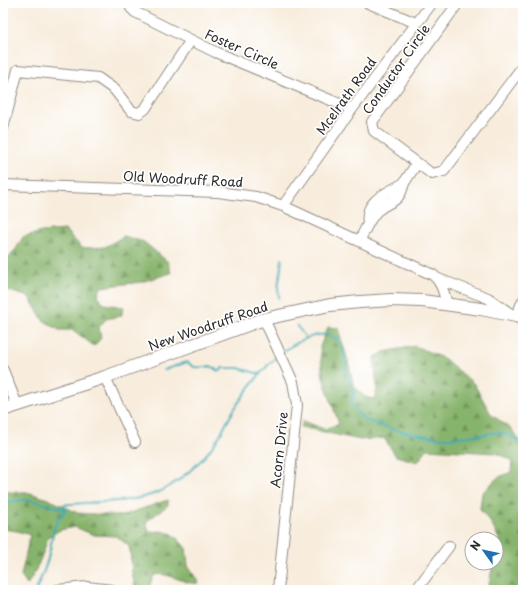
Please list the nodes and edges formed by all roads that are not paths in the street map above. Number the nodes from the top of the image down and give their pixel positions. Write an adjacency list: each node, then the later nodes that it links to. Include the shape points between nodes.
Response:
1 (129, 3): 6 (street, Foster Circle, via 135,12)
2 (368, 3): 5 (street)
3 (432, 3): 5 (street, Mcelrath Road)
4 (458, 3): 10 (street, Conductor Circle, via 372,122 374,131)
5 (416, 23): 8 (street, Mcelrath Road)
6 (191, 40): 8 (street, Foster Circle, via 260,72); 9 (street, via 146,109 139,113 132,111 115,90 98,78 18,70)
7 (523, 66): 10 (street, Conductor Circle, via 444,171 432,174)
8 (352, 109): 12 (street, Mcelrath Road)
9 (3, 128)
10 (417, 163): 13 (street, via 404,183 403,190 394,201 377,211)
11 (3, 185): 12 (street, Old Woodruff Road, via 218,192 256,197)
12 (283, 206): 13 (street, Old Woodruff Road)
13 (360, 240): 14 (street, Old Woodruff Road)
14 (436, 278): 16 (street); 17 (street, Old Woodruff Road, via 488,298)
15 (523, 301): 17 (street)
16 (447, 304): 17 (main road, New Woodruff Road); 18 (main road, New Woodruff Road, via 392,300 360,302 330,305)
17 (517, 317)
18 (264, 319): 20 (main road, New Woodruff Road); 27 (street, Acorn Drive, via 292,382 297,405)
19 (3, 370): 21 (street)
20 (105, 377): 21 (main road, New Woodruff Road); 23 (street)
21 (17, 406): 22 (main road, New Woodruff Road)
22 (3, 410)
23 (135, 442)
24 (449, 546): 28 (street)
25 (58, 590): 26 (street, via 87,587)
26 (112, 590)
27 (278, 590)
28 (416, 590)

